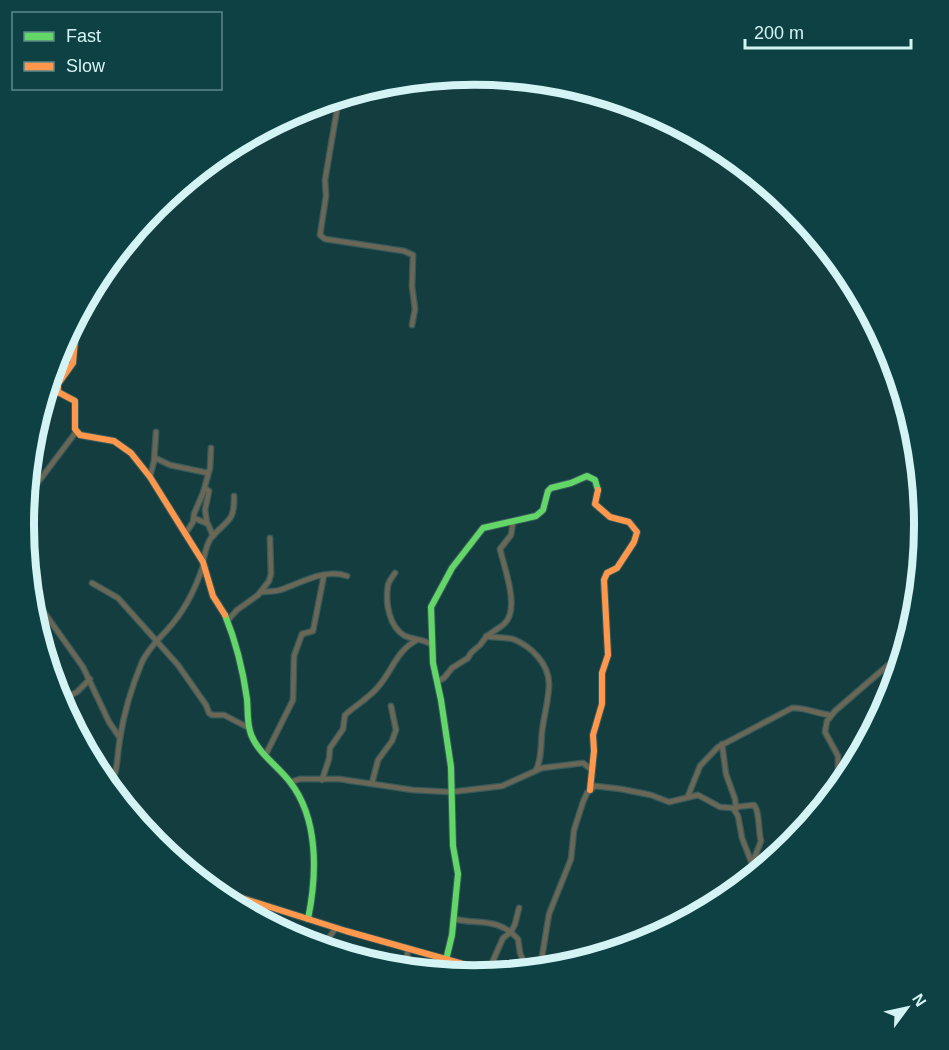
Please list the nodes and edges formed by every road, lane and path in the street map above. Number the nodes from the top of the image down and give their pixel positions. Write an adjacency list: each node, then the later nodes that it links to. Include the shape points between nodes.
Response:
1 (338, 107): 2 (street, via 320,235 412,255)
2 (412, 325)
3 (74, 343): 4 (street, via 73,363 57,388 61,395 76,403)
4 (76, 432): 9 (street, via 120,444); 10 (street)
5 (156, 432): 7 (street)
6 (211, 448): 8 (street)
7 (155, 458): 8 (street); 9 (street)
8 (208, 473): 11 (street)
9 (150, 477): 16 (street)
10 (36, 485)
11 (205, 488): 13 (street); 15 (street, via 209,491)
12 (234, 496): 17 (street, via 234,511)
13 (194, 518): 15 (street); 16 (street)
14 (513, 522): 27 (street, via 511,535 500,549 511,607 503,625); 30 (street, via 483,528 452,568 431,607); 43 (street, via 540,513 551,488 591,476 598,483 597,507 610,517 628,520 637,532 635,544 604,580 608,655 602,673 602,704 593,735)
15 (207, 523): 17 (street)
16 (185, 534): 19 (street)
17 (213, 536): 19 (street)
18 (270, 538): 24 (street, via 271,578)
19 (203, 564): 26 (street, via 213,596); 29 (street, via 189,603)
20 (395, 573): 28 (street, via 388,584 390,615 396,630)
21 (324, 575): 22 (street); 24 (street, via 281,590); 40 (street, via 313,631 302,634 294,656 293,700)
22 (347, 576)
23 (92, 583): 29 (street, via 118,598)
24 (261, 592): 26 (street)
25 (43, 610): 32 (street)
26 (228, 620): 37 (street, via 248,699)
27 (486, 636): 33 (street, via 468,658); 42 (street, via 522,644 536,653 546,670 549,690)
28 (417, 640): 30 (street); 45 (street, via 396,657 394,666 372,693 345,715 343,729 330,748)
29 (155, 641): 37 (street, via 183,671 209,713 224,715); 38 (street, via 141,665)
30 (432, 645): 33 (street)
31 (893, 661): 36 (street)
32 (90, 679): 34 (street); 38 (street)
33 (438, 681): 49 (street)
34 (69, 696)
35 (391, 706): 47 (street, via 394,735 378,759)
36 (830, 715): 39 (street, via 792,708); 41 (street, via 824,728 838,756)
37 (249, 728): 40 (street)
38 (120, 738): 44 (street)
39 (722, 744): 50 (street, via 700,766); 51 (street)
40 (266, 754): 46 (street)
41 (840, 769)
42 (536, 770): 43 (street, via 579,763); 49 (street, via 502,786)
43 (592, 770): 48 (street)
44 (114, 777)
45 (322, 780): 46 (street); 47 (street)
46 (290, 782): 56 (street, via 308,820 313,847 313,893)
47 (372, 783): 49 (street)
48 (590, 790): 50 (street, via 598,786 621,789 669,802); 63 (street, via 574,830 571,859 549,914)
49 (452, 792): 55 (street, via 458,874)
50 (688, 796): 51 (street, via 698,795 720,807)
51 (736, 808): 52 (street); 52 (street, via 754,805 758,811 761,841)
52 (752, 864)
53 (248, 902): 56 (street)
54 (519, 908): 58 (street)
55 (454, 919): 58 (street, via 499,924); 62 (street)
56 (308, 920): 57 (street)
57 (336, 928): 59 (street); 60 (street)
58 (511, 932): 64 (street, via 518,939); 65 (street, via 503,938)
59 (327, 940)
60 (408, 949): 61 (street); 62 (street)
61 (406, 959)
62 (446, 960): 66 (street)
63 (542, 960)
64 (523, 962)
65 (495, 964)
66 (462, 965)

